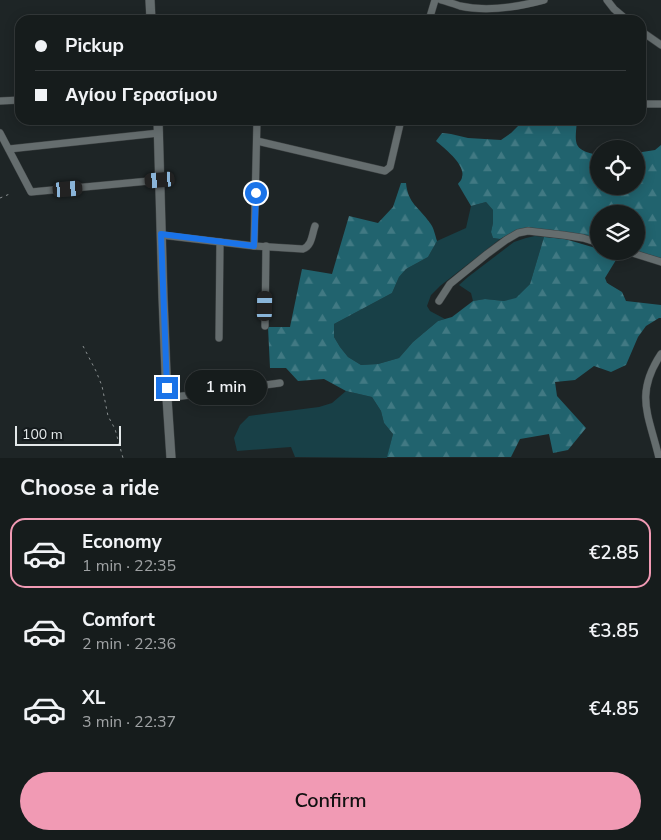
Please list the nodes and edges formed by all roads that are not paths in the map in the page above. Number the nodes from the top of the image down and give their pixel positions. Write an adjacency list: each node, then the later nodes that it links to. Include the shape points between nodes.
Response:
1 (150, 0): 6 (street)
2 (435, 0): 7 (street)
3 (441, 0): 4 (street, via 482,9)
4 (544, 0)
5 (607, 0): 8 (street)
6 (151, 15)
7 (430, 15)
8 (621, 15)
9 (646, 34): 10 (street)
10 (661, 45)
11 (15, 100): 12 (street)
12 (0, 101)
13 (646, 104): 14 (street)
14 (661, 104)
15 (158, 125): 19 (street)
16 (258, 125): 20 (street)
17 (400, 125): 20 (street, via 390,167 385,172)
18 (0, 133): 21 (street)
19 (159, 133): 21 (street); 22 (street)
20 (257, 141): 27 (street)
21 (9, 149): 22 (street, via 31,192)
22 (160, 180): 24 (street)
23 (314, 226): 28 (street, via 307,248)
24 (161, 234): 26 (street); 36 (street)
25 (590, 240): 31 (street, via 528,231 518,233 450,284)
26 (220, 242): 27 (street); 33 (street)
27 (254, 246): 28 (street)
28 (266, 246): 32 (street)
29 (645, 257): 30 (street)
30 (661, 262)
31 (439, 301)
32 (265, 326)
33 (219, 338)
34 (661, 354): 37 (street, via 646,385 648,418)
35 (280, 384): 36 (street)
36 (167, 398): 38 (street)
37 (660, 456)
38 (172, 458)

